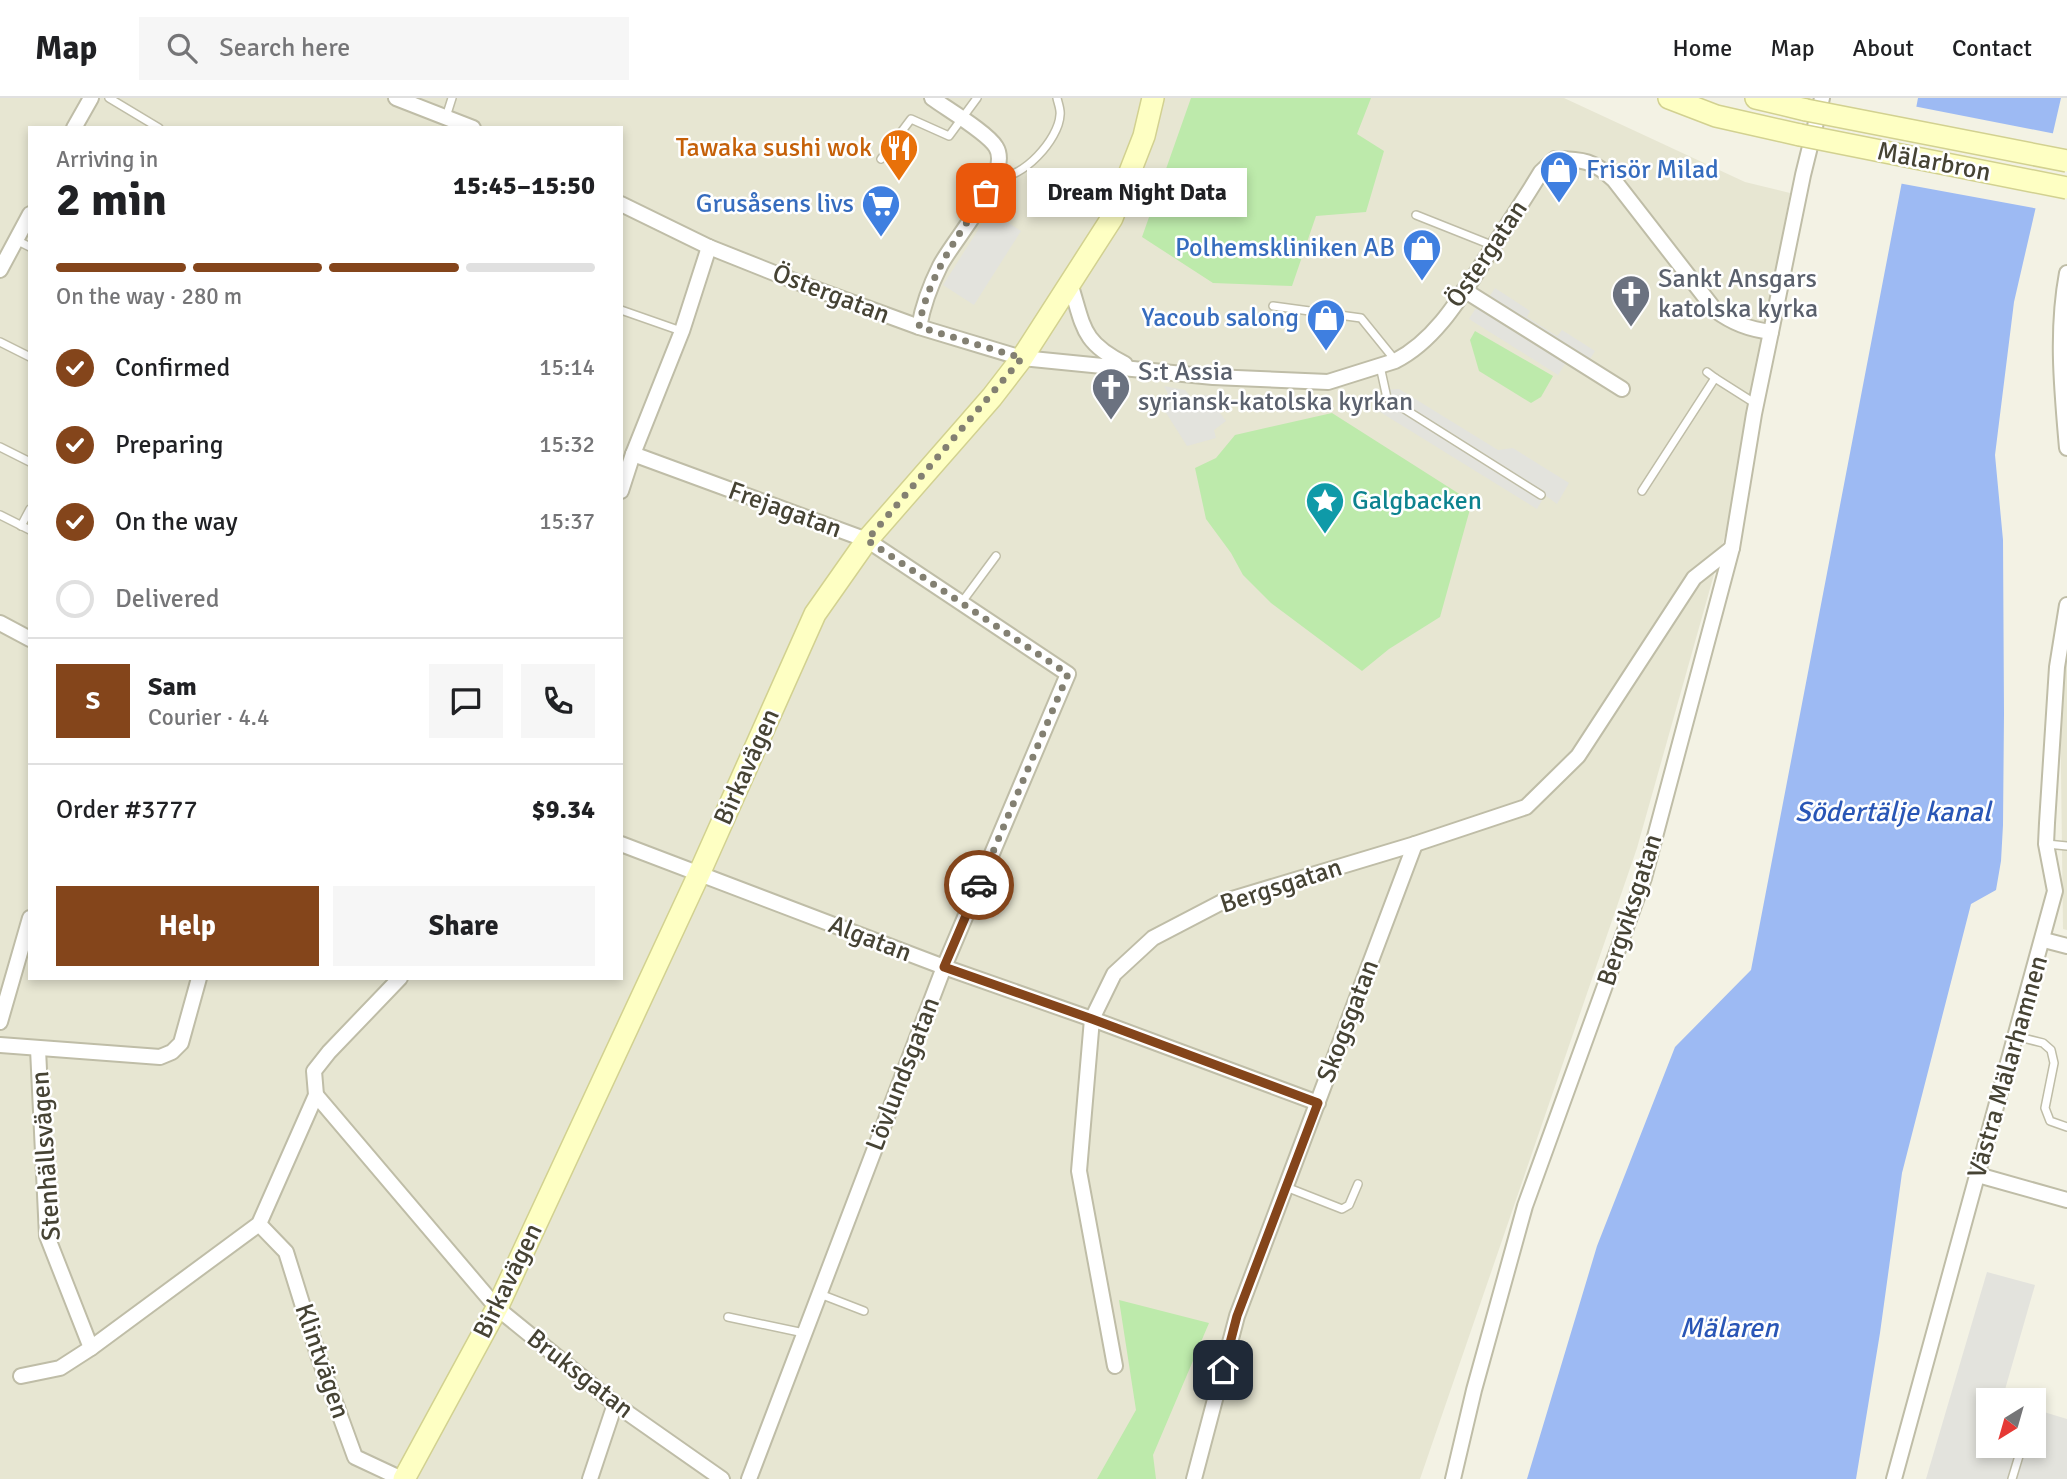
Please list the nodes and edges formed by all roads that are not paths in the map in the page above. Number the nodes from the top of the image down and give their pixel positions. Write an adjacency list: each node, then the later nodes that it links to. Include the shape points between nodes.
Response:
1 (91, 98): 14 (street)
2 (109, 98): 15 (lane)
3 (396, 98): 12 (street)
4 (452, 98): 12 (lane)
5 (932, 98): 13 (street)
6 (977, 98): 13 (lane)
7 (1057, 98): 19 (lane, via 1060,114 1055,134 1031,163 1007,178)
8 (1153, 98): 29 (street, Birkavägen, via 1144,136 1112,218)
9 (1669, 98): 20 (street, Mälarbron, bridge, via 1728,119)
10 (1756, 98): 11 (street, Mälarbron)
11 (1814, 104): 18 (street, Mälarbron, bridge); 35 (street, Bergviksgatan)
12 (446, 117): 16 (street)
13 (962, 120): 17 (lane, via 949,136 911,119); 19 (street, via 996,147 1000,158)
14 (76, 126)
15 (156, 126)
16 (468, 126)
17 (881, 159)
18 (2067, 161)
19 (997, 177): 33 (street, via 942,263 923,303)
20 (2067, 188)
21 (623, 205): 26 (street, Östergatan)
22 (1416, 215): 25 (lane)
23 (28, 222): 24 (street)
24 (23, 243): 27 (street)
25 (1494, 246): 30 (street, Östergatan); 35 (street, Östergatan, via 1541,172 1555,159 1581,159 1615,180 1714,310 1750,329)
26 (709, 247): 33 (street, Östergatan); 34 (street)
27 (0, 270)
28 (2067, 274): 41 (street)
29 (1070, 283): 38 (street, Birkavägen); 42 (street, Östergatan, via 1086,334 1104,353)
30 (1464, 290): 39 (street, Östergatan, via 1437,328); 45 (street)
31 (1273, 306): 39 (lane, via 1361,318)
32 (623, 311): 34 (lane)
33 (919, 327): 38 (street, Östergatan)
34 (682, 331): 49 (street)
35 (1770, 332): 46 (street, Bergviksgatan)
36 (0, 342): 37 (lane)
37 (28, 356)
38 (1022, 358): 42 (street, Östergatan); 58 (street, Birkavägen)
39 (1395, 361): 40 (street, Östergatan)
40 (1380, 366): 42 (street, Östergatan, via 1328,382); 53 (lane, via 1387,398)
41 (2063, 366): 48 (street)
42 (1133, 368)
43 (1707, 372): 44 (lane)
44 (1715, 378): 46 (lane); 52 (lane)
45 (1622, 389)
46 (1756, 404): 59 (street, Bergviksgatan)
47 (0, 447): 50 (lane)
48 (2067, 448)
49 (627, 452): 51 (street); 58 (street, Frejagatan)
50 (28, 461)
51 (623, 478)
52 (1643, 491)
53 (1541, 495)
54 (28, 513): 56 (lane)
55 (0, 515): 56 (lane)
56 (21, 526): 57 (lane)
57 (28, 529)
58 (867, 540): 61 (street, Frejagatan); 70 (street, Birkavägen, via 815,614)
59 (1732, 548): 66 (street, Bergsgatan, via 1694,578 1578,756 1526,807); 105 (street, Bergviksgatan, via 1644,878 1525,1206)
60 (996, 556): 61 (lane)
61 (961, 603): 65 (street, Frejagatan)
62 (2067, 605): 67 (street, Västra Mälarhamnen, via 2057,667)
63 (0, 623): 64 (street)
64 (28, 638)
65 (1068, 674): 74 (street, Lövlundsgatan)
66 (1415, 844): 77 (street, Bergsgatan, via 1222,902 1153,938 1114,974); 83 (street, Skogsgatan)
67 (2046, 844): 69 (lane); 72 (street, Västra Mälarhamnen, via 2056,891)
68 (623, 845): 70 (street, Algatan)
69 (2067, 846)
70 (699, 874): 74 (street, Algatan); 91 (street, Birkavägen)
71 (28, 925): 78 (street)
72 (2044, 940): 73 (street); 79 (street, Västra Mälarhamnen)
73 (2067, 946)
74 (944, 967): 77 (street, Algatan); 90 (street, Lövlundsgatan)
75 (198, 980): 81 (street, via 181,1044 172,1052 160,1057)
76 (398, 980): 82 (street, via 314,1071)
77 (1092, 1019): 83 (street, Algatan); 96 (street, Bergsgatan, via 1079,1171)
78 (0, 1022)
79 (2015, 1036): 84 (lane, via 2043,1043 2051,1050 2054,1063 2045,1108 2050,1121); 85 (street, Västra Mälarhamnen)
80 (0, 1045): 81 (street)
81 (38, 1049): 95 (street, Stenhällsvägen, via 47,1236)
82 (316, 1095): 89 (street); 91 (street, Bruksgatan)
83 (1318, 1103): 87 (street, Skogsgatan)
84 (2067, 1127)
85 (1978, 1175): 88 (street); 106 (street, Västra Mälarhamnen)
86 (1358, 1184): 87 (lane, via 1349,1205 1342,1209)
87 (1286, 1187): 104 (street, Skogsgatan, via 1237,1316)
88 (2067, 1200)
89 (259, 1224): 95 (street); 100 (street, Klintvägen, via 286,1252 355,1457)
90 (819, 1294): 92 (lane); 94 (street, Lövlundsgatan)
91 (497, 1308): 98 (street, Bruksgatan); 100 (street, Birkavägen)
92 (864, 1311)
93 (728, 1317): 94 (lane)
94 (804, 1333): 103 (street, Lövlundsgatan)
95 (91, 1348): 97 (street, via 60,1368)
96 (1115, 1366)
97 (21, 1376)
98 (615, 1404): 101 (street); 102 (street, Bruksgatan)
99 (2018, 1458): 107 (lane)
100 (403, 1479)
101 (590, 1479)
102 (722, 1479)
103 (749, 1479)
104 (1194, 1479)
105 (1452, 1479)
106 (1894, 1479)
107 (2012, 1479)

